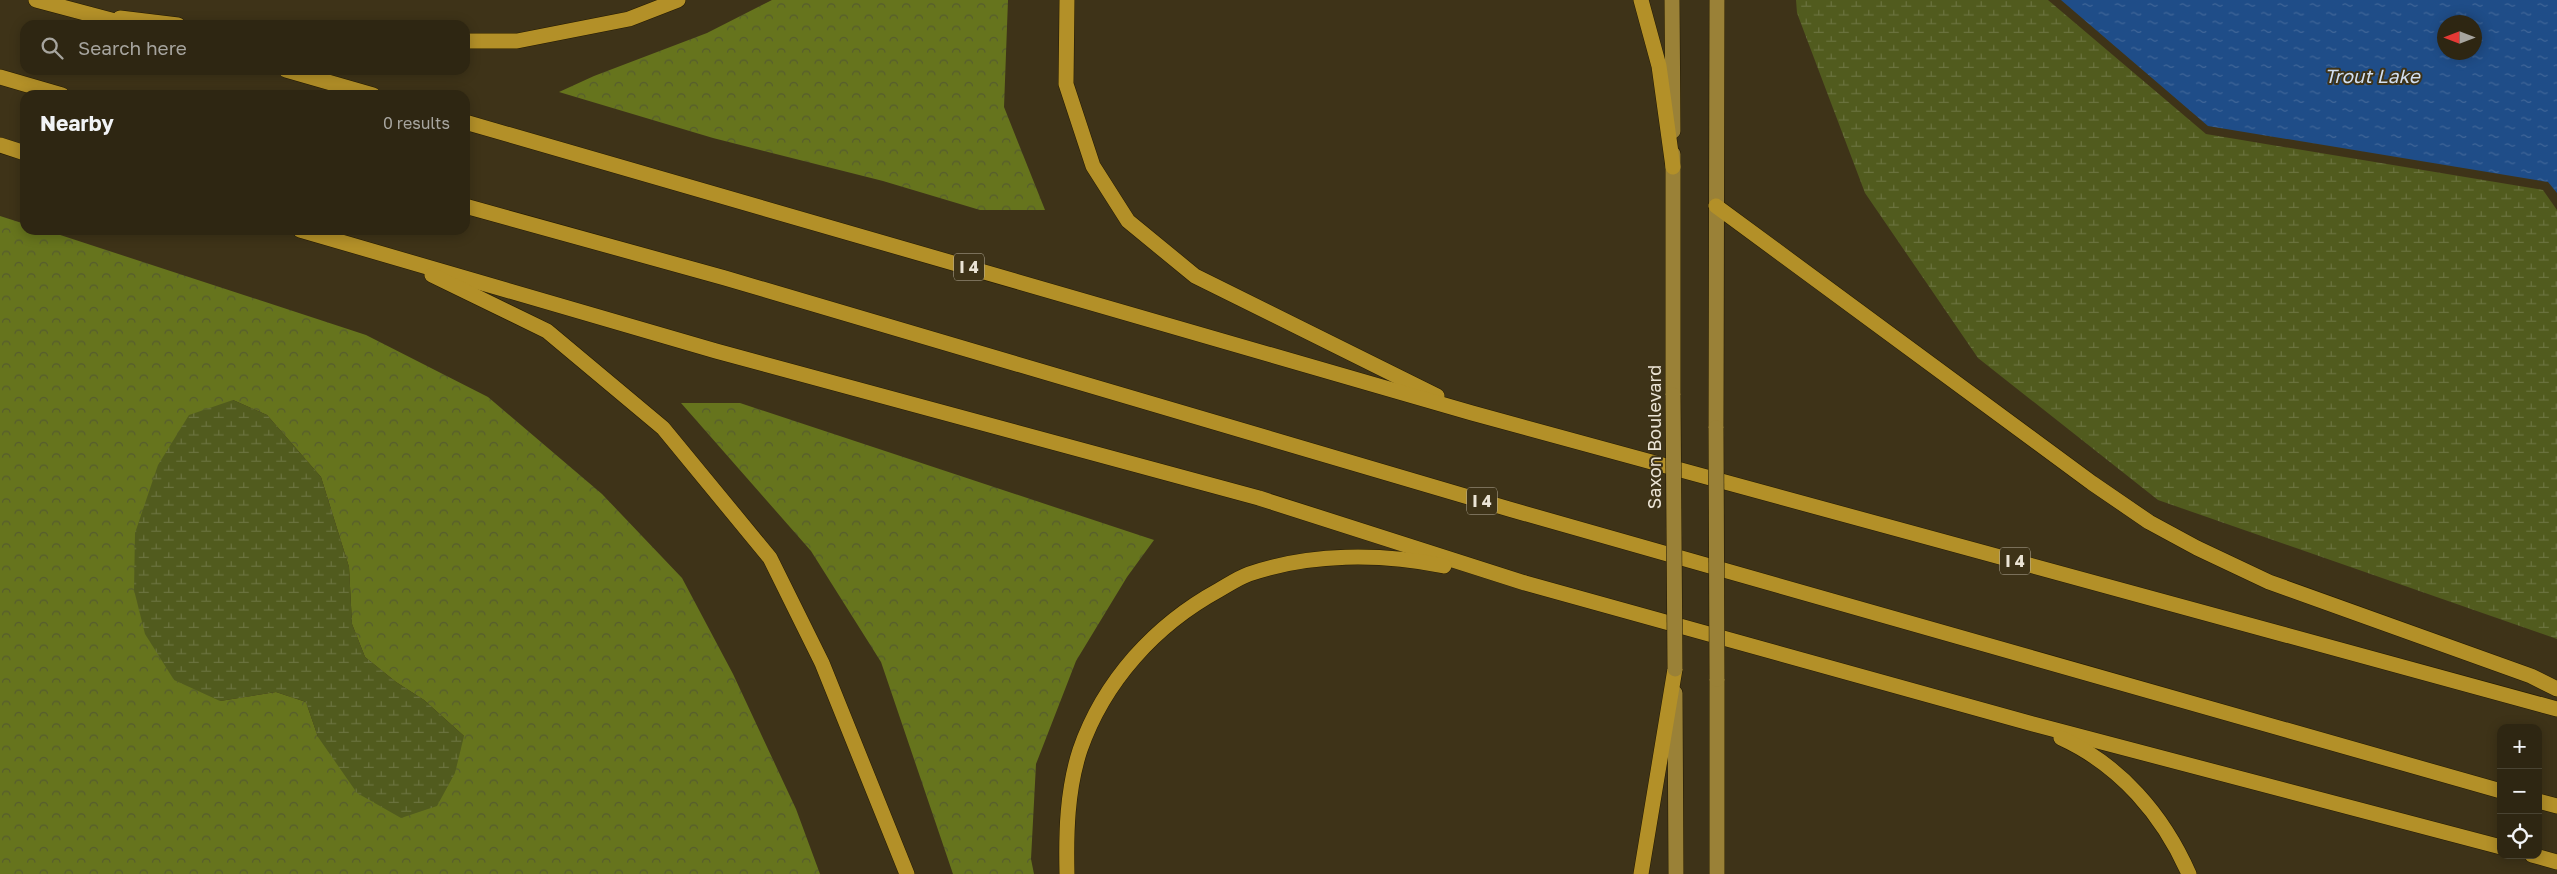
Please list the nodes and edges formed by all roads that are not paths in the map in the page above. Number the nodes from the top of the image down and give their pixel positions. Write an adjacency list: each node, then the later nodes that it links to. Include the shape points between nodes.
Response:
1 (36, 0): 7 (highway)
2 (678, 0): 10 (highway, via 629,19 517,41)
3 (1067, 0): 23 (highway, via 1066,84 1093,166 1128,221 1195,276)
4 (1641, 0): 18 (highway, via 1659,66)
5 (1672, 0): 18 (main road, Saxon Boulevard)
6 (1717, 0): 19 (main road)
7 (100, 16): 8 (highway); 9 (highway)
8 (113, 20)
9 (135, 20)
10 (470, 41)
11 (303, 75): 14 (highway)
12 (0, 77): 13 (highway)
13 (45, 90)
14 (355, 90)
15 (470, 123): 23 (highway, I 4)
16 (0, 145): 17 (highway)
17 (20, 151)
18 (1673, 166): 25 (main road, Saxon Boulevard, bridge)
19 (1716, 206): 26 (highway, via 2149,522 2269,582 2531,676); 39 (main road, bridge)
20 (470, 207): 29 (highway, I 4, via 726,278 1528,515)
21 (318, 235): 22 (highway)
22 (393, 256): 24 (highway, via 716,351 1259,498); 35 (highway, via 547,330 663,428 770,558 822,663)
23 (1472, 413): 27 (highway, I 4)
24 (1525, 583): 28 (highway); 36 (highway, via 1405,558 1362,557 1284,564 1247,575 1203,599 1173,619 1143,646 1118,678 1097,715 1080,750 1072,786 1066,833)
25 (1675, 669): 37 (highway); 38 (main road, Saxon Boulevard)
26 (2557, 689)
27 (2557, 709)
28 (2033, 724): 32 (highway); 40 (highway, via 2092,755 2124,780 2148,804 2165,828)
29 (2497, 790)
30 (2542, 802): 31 (highway)
31 (2557, 806)
32 (2497, 846)
33 (2542, 858): 34 (highway)
34 (2557, 862)
35 (907, 874)
36 (1067, 874)
37 (1641, 874)
38 (1676, 874)
39 (1718, 874)
40 (2189, 874)

